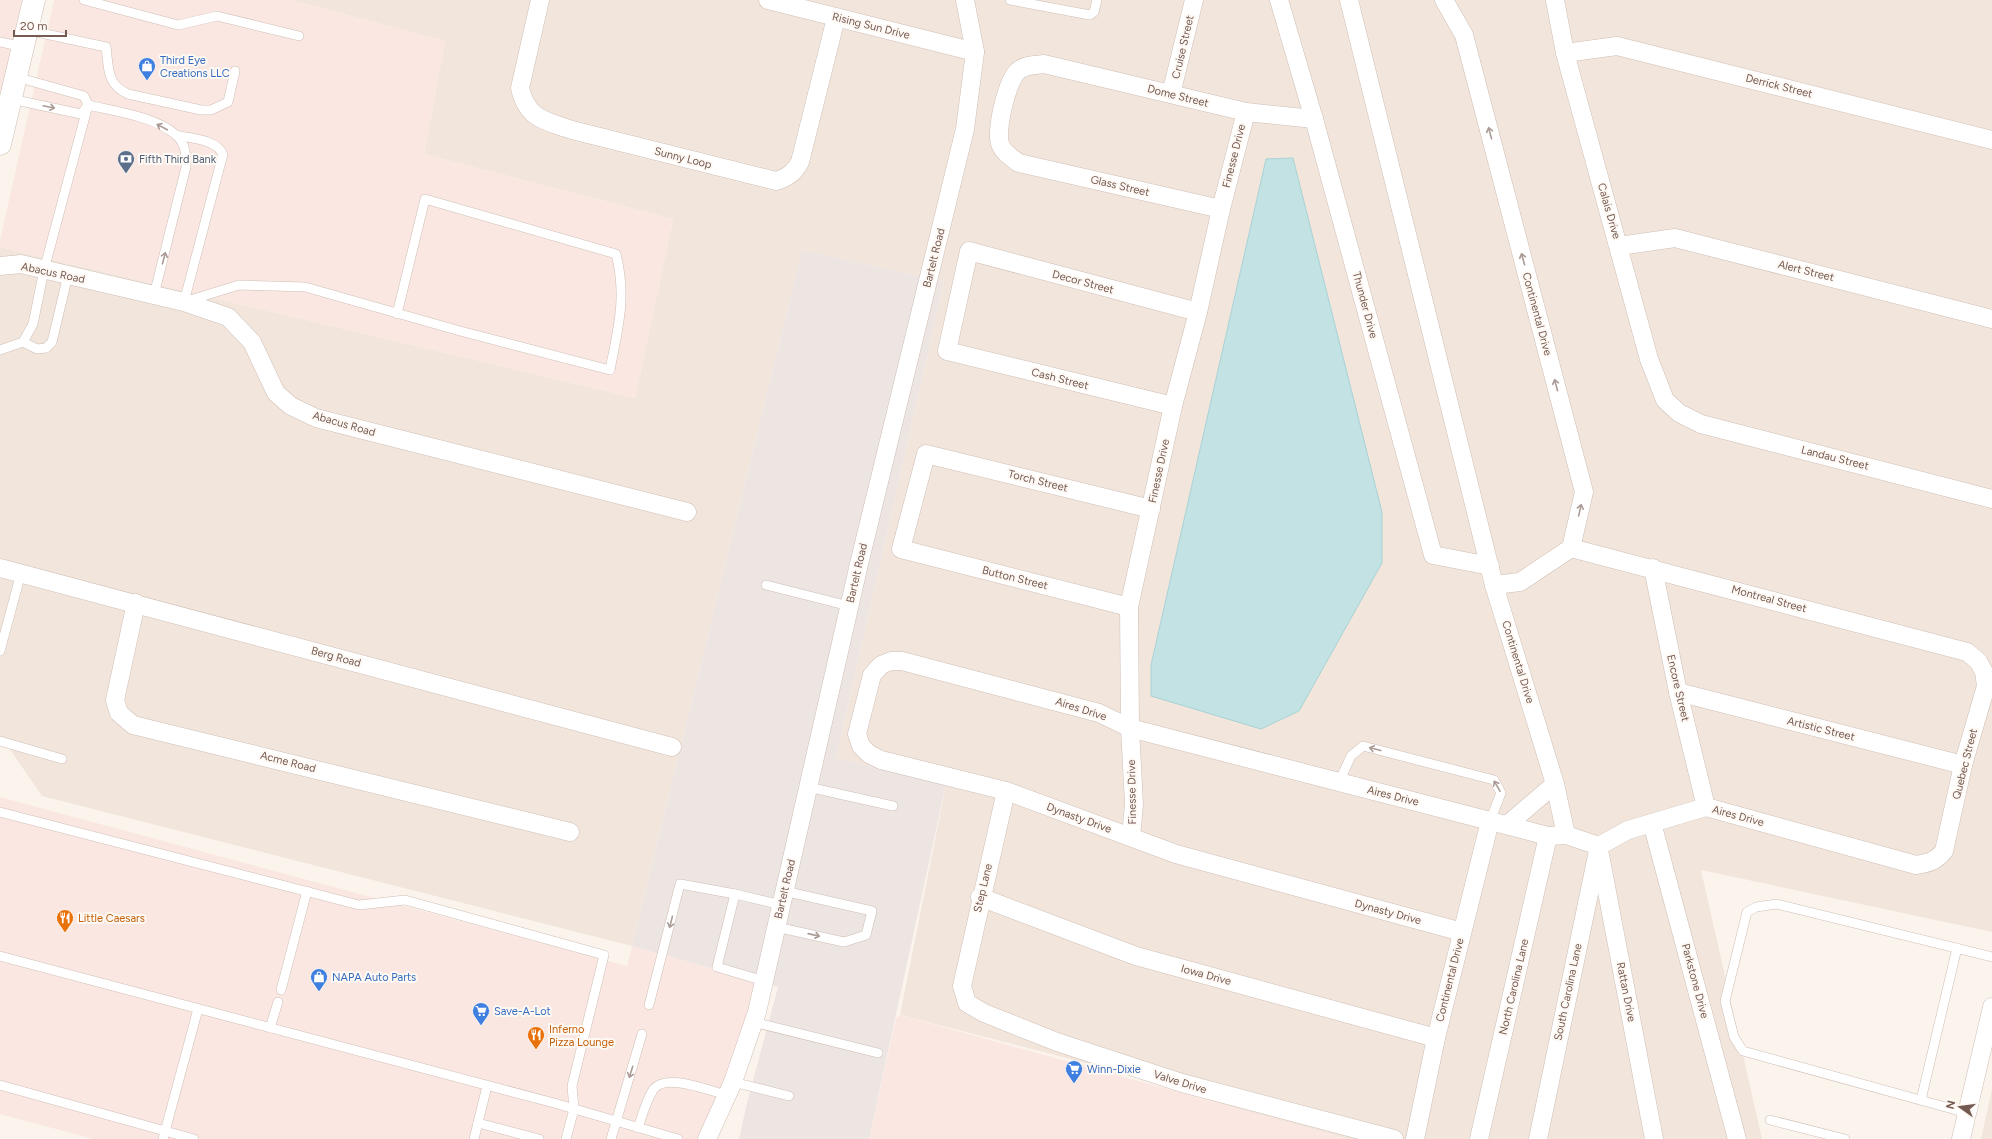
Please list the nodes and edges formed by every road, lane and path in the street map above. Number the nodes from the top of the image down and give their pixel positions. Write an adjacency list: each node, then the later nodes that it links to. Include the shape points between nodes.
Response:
1 (34, 0): 15 (street)
2 (84, 0): 14 (lane, via 178,24 217,16)
3 (540, 0): 13 (street, Sunny Loop, via 520,88 522,98 534,116 572,130 776,181 794,172 800,162)
4 (768, 0): 13 (street, Rising Sun Drive)
5 (965, 0): 17 (street, Bartelt Road)
6 (1010, 0): 7 (lane, via 1090,15 1094,12)
7 (1097, 0)
8 (1194, 0): 21 (street, Cruise Street)
9 (1279, 0): 25 (street, Thunder Drive)
10 (1349, 0): 50 (street, Continental Drive)
11 (1444, 0): 48 (street, Continental Drive, one-way to 11, via 1584,492 1464,35)
12 (1555, 0): 18 (street, Calais Drive)
13 (836, 18): 17 (street, Rising Sun Drive)
14 (300, 36)
15 (25, 38): 16 (lane); 19 (lane, via 106,47 110,75 118,89 128,94 194,109 211,110 228,102); 20 (street)
16 (0, 42)
17 (975, 52): 57 (street, Bartelt Road, via 965,129)
18 (1565, 53): 28 (street, Derrick Street, via 1617,46); 31 (street, Calais Drive)
19 (235, 71)
20 (16, 77): 22 (street); 23 (lane, via 84,96)
21 (1171, 94): 24 (street, Dome Street); 29 (street, Dome Street, via 1044,64 1030,65 1018,71 1009,84 998,132 1000,146)
22 (11, 99): 23 (lane, one-way to 23, via 81,114); 26 (street)
23 (88, 105): 27 (lane, one-way to 23, via 150,120); 33 (lane)
24 (1246, 112): 25 (street, Dome Street); 30 (street, Finesse Drive)
25 (1314, 119): 50 (street, Thunder Drive, via 1433,555)
26 (1, 134)
27 (177, 136): 35 (lane, one-way to 27, via 186,167 186,152); 36 (lane, via 219,147 222,154)
28 (1992, 140)
29 (1018, 163): 30 (street, Glass Street)
30 (1221, 209): 37 (street, Finesse Drive)
31 (1619, 246): 39 (street, Alert Street, via 1675,238); 44 (street, Calais Drive, via 1649,359 1665,400)
32 (0, 266): 33 (street, Abacus Road, via 21,264)
33 (44, 270): 34 (street, Abacus Road); 40 (lane, via 33,324)
34 (68, 275): 35 (street, Abacus Road); 40 (lane, via 52,342 46,348 38,349)
35 (154, 295): 36 (street, Abacus Road)
36 (184, 302): 38 (lane, via 239,285 305,287); 47 (street, Abacus Road, via 228,317 252,342 276,393 291,406 316,418)
37 (1198, 312): 42 (street, Decor Street, via 969,251); 43 (street, Finesse Drive)
38 (397, 314): 38 (lane, via 610,370 621,311 622,276 616,254 425,199)
39 (1992, 319)
40 (23, 342): 41 (lane)
41 (0, 350)
42 (947, 351): 43 (street, Cash Street)
43 (1173, 406): 46 (street, Finesse Drive)
44 (1679, 413): 45 (street, Landau Street, via 1701,424)
45 (1992, 498)
46 (1151, 509): 49 (street, Torch Street, via 926,454); 58 (street, Finesse Drive)
47 (687, 512)
48 (1571, 548): 52 (street, Montreal Street); 55 (street, via 1520,582)
49 (902, 549): 58 (street, Button Street)
50 (1490, 566): 55 (street, Continental Drive)
51 (0, 568): 53 (street, Berg Road)
52 (1653, 568): 60 (street, Montreal Street); 62 (street, Encore Street)
53 (21, 574): 56 (street, Berg Road); 59 (lane)
54 (766, 585): 57 (lane)
55 (1494, 585): 69 (street, Continental Drive)
56 (136, 603): 65 (street, Berg Road); 77 (street, Acme Road, via 115,700 119,713 133,725)
57 (849, 606): 70 (street, Bartelt Road)
58 (1129, 607): 63 (street, Finesse Drive)
59 (0, 651)
60 (1967, 652): 67 (street, Quebec Street, via 1978,661 1984,672 1986,686)
61 (872, 675): 63 (street, Aires Drive, via 881,665 891,661 902,661 1099,713); 71 (street, Dynasty Drive, via 857,734 861,746 869,754 881,760)
62 (1678, 692): 67 (street, Artistic Street); 73 (street, Encore Street)
63 (1130, 728): 68 (street, Aires Drive); 80 (street, Finesse Drive, via 1134,804)
64 (0, 741): 66 (lane)
65 (672, 747)
66 (62, 759)
67 (1963, 765): 82 (street, Quebec Street, via 1944,851 1937,859)
68 (1339, 782): 75 (street, Aires Drive); 75 (lane, one-way to 68, via 1501,793 1494,780 1363,746 1351,756)
69 (1555, 784): 75 (street); 78 (street, Continental Drive)
70 (808, 787): 72 (lane); 86 (street, Bartelt Road)
71 (1006, 791): 80 (street, Dynasty Drive); 85 (street, Step Lane)
72 (893, 806)
73 (1706, 807): 76 (street, Aires Drive); 82 (street, Aires Drive)
74 (0, 812): 83 (lane)
75 (1499, 823): 79 (street, Aires Drive); 88 (street, Continental Drive)
76 (1652, 823): 81 (street, Aires Drive, via 1628,830); 129 (street, Parkstone Drive)
77 (570, 832)
78 (1566, 835): 79 (street, Aires Drive); 81 (street, Aires Drive)
79 (1548, 836): 126 (street, North Carolina Lane)
80 (1131, 837): 88 (street, Dynasty Drive, via 1176,854)
81 (1599, 846): 127 (street, South Carolina Lane); 128 (street, Rattan Drive)
82 (1916, 865)
83 (307, 891): 94 (lane); 110 (lane, via 359,905 405,900 604,955 572,1086)
84 (735, 894): 86 (lane); 92 (lane, via 717,967); 96 (lane, one-way to 96, via 680,884)
85 (980, 897): 93 (street, Step Lane); 102 (street, Iowa Drive, via 1136,956)
86 (783, 898): 87 (street, Bartelt Road); 87 (lane, one-way to 86, via 844,942 866,935 872,911)
87 (776, 927): 92 (street, Bartelt Road)
88 (1462, 932): 102 (street, Continental Drive)
89 (1957, 948): 91 (lane); 109 (lane); 109 (lane, via 1777,904 1756,906 1747,912 1725,1001 1734,1037 1743,1051)
90 (0, 956): 98 (lane)
91 (1992, 957)
92 (764, 981): 99 (street, Bartelt Road)
93 (962, 986): 124 (street, Valve Drive, via 967,1003 984,1013 1057,1042 1182,1083)
94 (280, 990)
95 (278, 1002): 100 (lane)
96 (649, 1005)
97 (1992, 1007): 104 (street)
98 (198, 1009): 100 (lane); 116 (lane)
99 (753, 1022): 103 (lane); 107 (street, Bartelt Road)
100 (270, 1028): 106 (lane)
101 (642, 1034): 113 (lane, one-way to 113)
102 (1436, 1038): 125 (street, Continental Drive)
103 (878, 1053)
104 (1985, 1071): 111 (street)
105 (0, 1085): 116 (lane)
106 (487, 1086): 110 (lane); 114 (lane)
107 (730, 1088): 108 (lane); 115 (lane, via 667,1081 660,1083 653,1089); 123 (street, Bartelt Road)
108 (789, 1096)
109 (1921, 1100): 111 (lane)
110 (574, 1109): 113 (lane); 120 (lane)
111 (1967, 1113): 131 (street)
112 (1770, 1120): 130 (lane)
113 (616, 1122): 115 (lane); 121 (lane)
114 (478, 1123): 118 (lane); 119 (lane)
115 (638, 1128): 122 (lane)
116 (164, 1135): 117 (lane)
117 (194, 1139)
118 (474, 1139)
119 (539, 1139)
120 (566, 1139)
121 (611, 1139)
122 (678, 1139)
123 (707, 1139)
124 (1394, 1139)
125 (1415, 1139)
126 (1479, 1139)
127 (1538, 1139)
128 (1654, 1139)
129 (1737, 1139)
130 (1845, 1139)
131 (1961, 1139)

